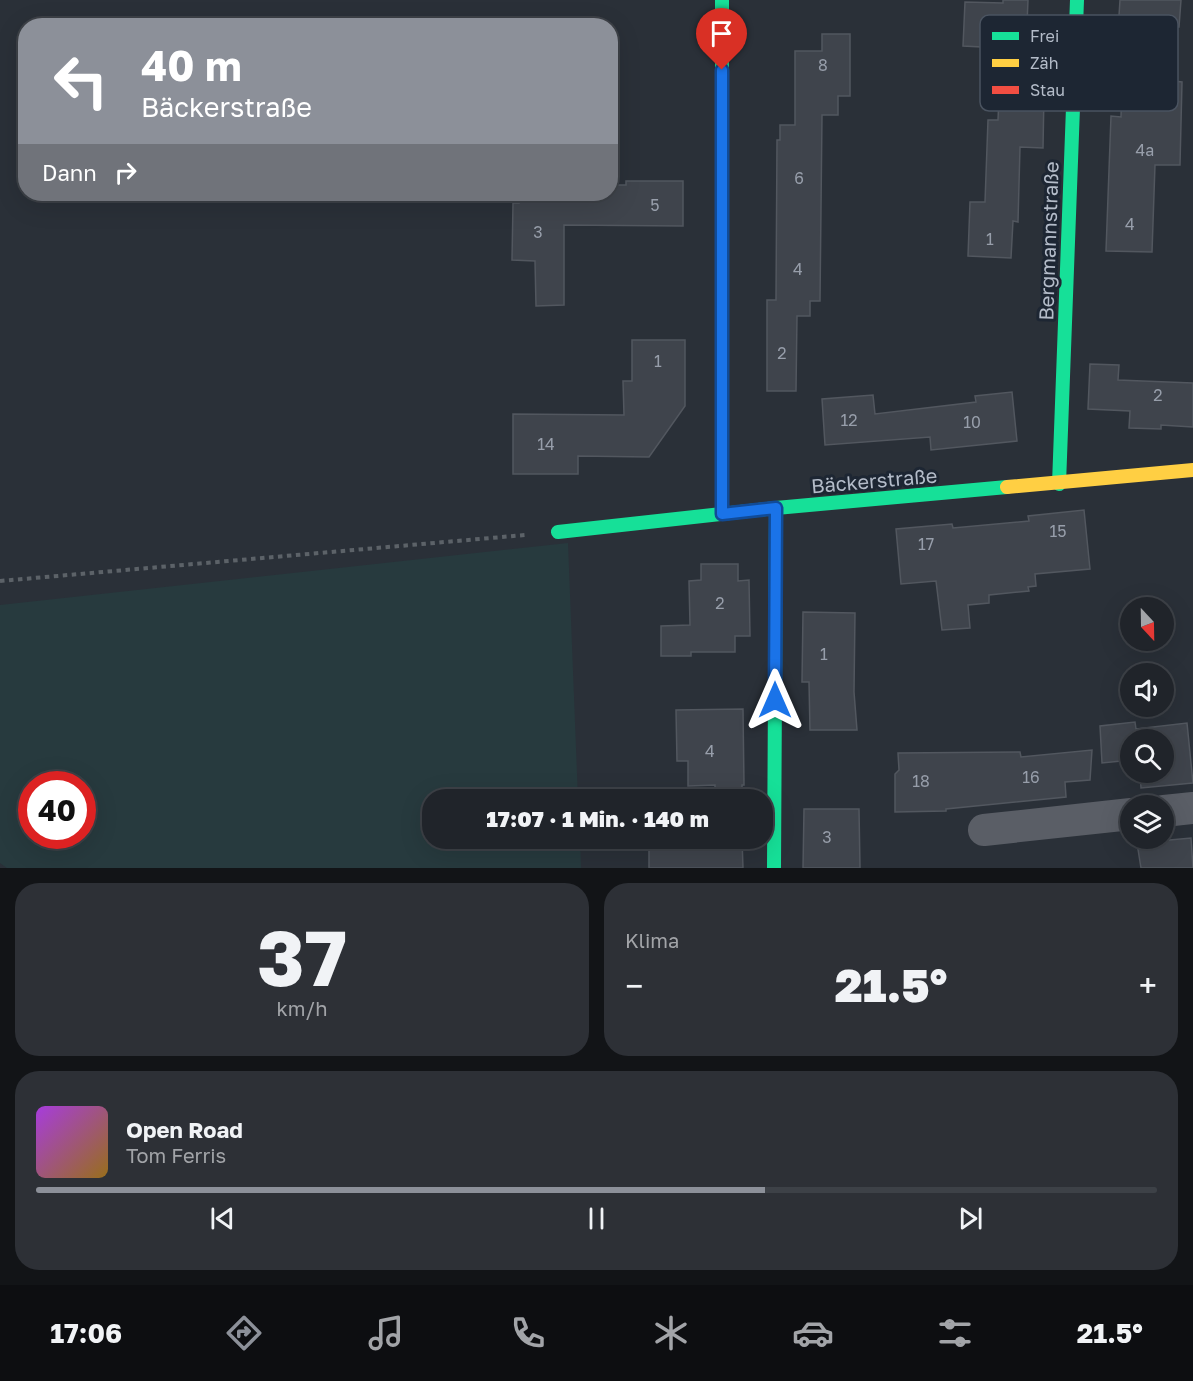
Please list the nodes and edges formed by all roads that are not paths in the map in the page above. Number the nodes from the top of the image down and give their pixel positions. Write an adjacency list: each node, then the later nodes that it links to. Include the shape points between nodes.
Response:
1 (722, 0): 8 (street)
2 (1077, 0): 3 (street, Bergmannstraße)
3 (1076, 15)
4 (1073, 111): 6 (street, Bergmannstraße)
5 (1193, 470): 6 (street, Bäckerstraße)
6 (1059, 484): 7 (street, Bäckerstraße)
7 (776, 508): 8 (street, Bäckerstraße); 14 (street)
8 (722, 514): 9 (street, Bäckerstraße)
9 (558, 532)
10 (1193, 808): 11 (street)
11 (1174, 810)
12 (1120, 815): 13 (street)
13 (984, 830)
14 (774, 868)

